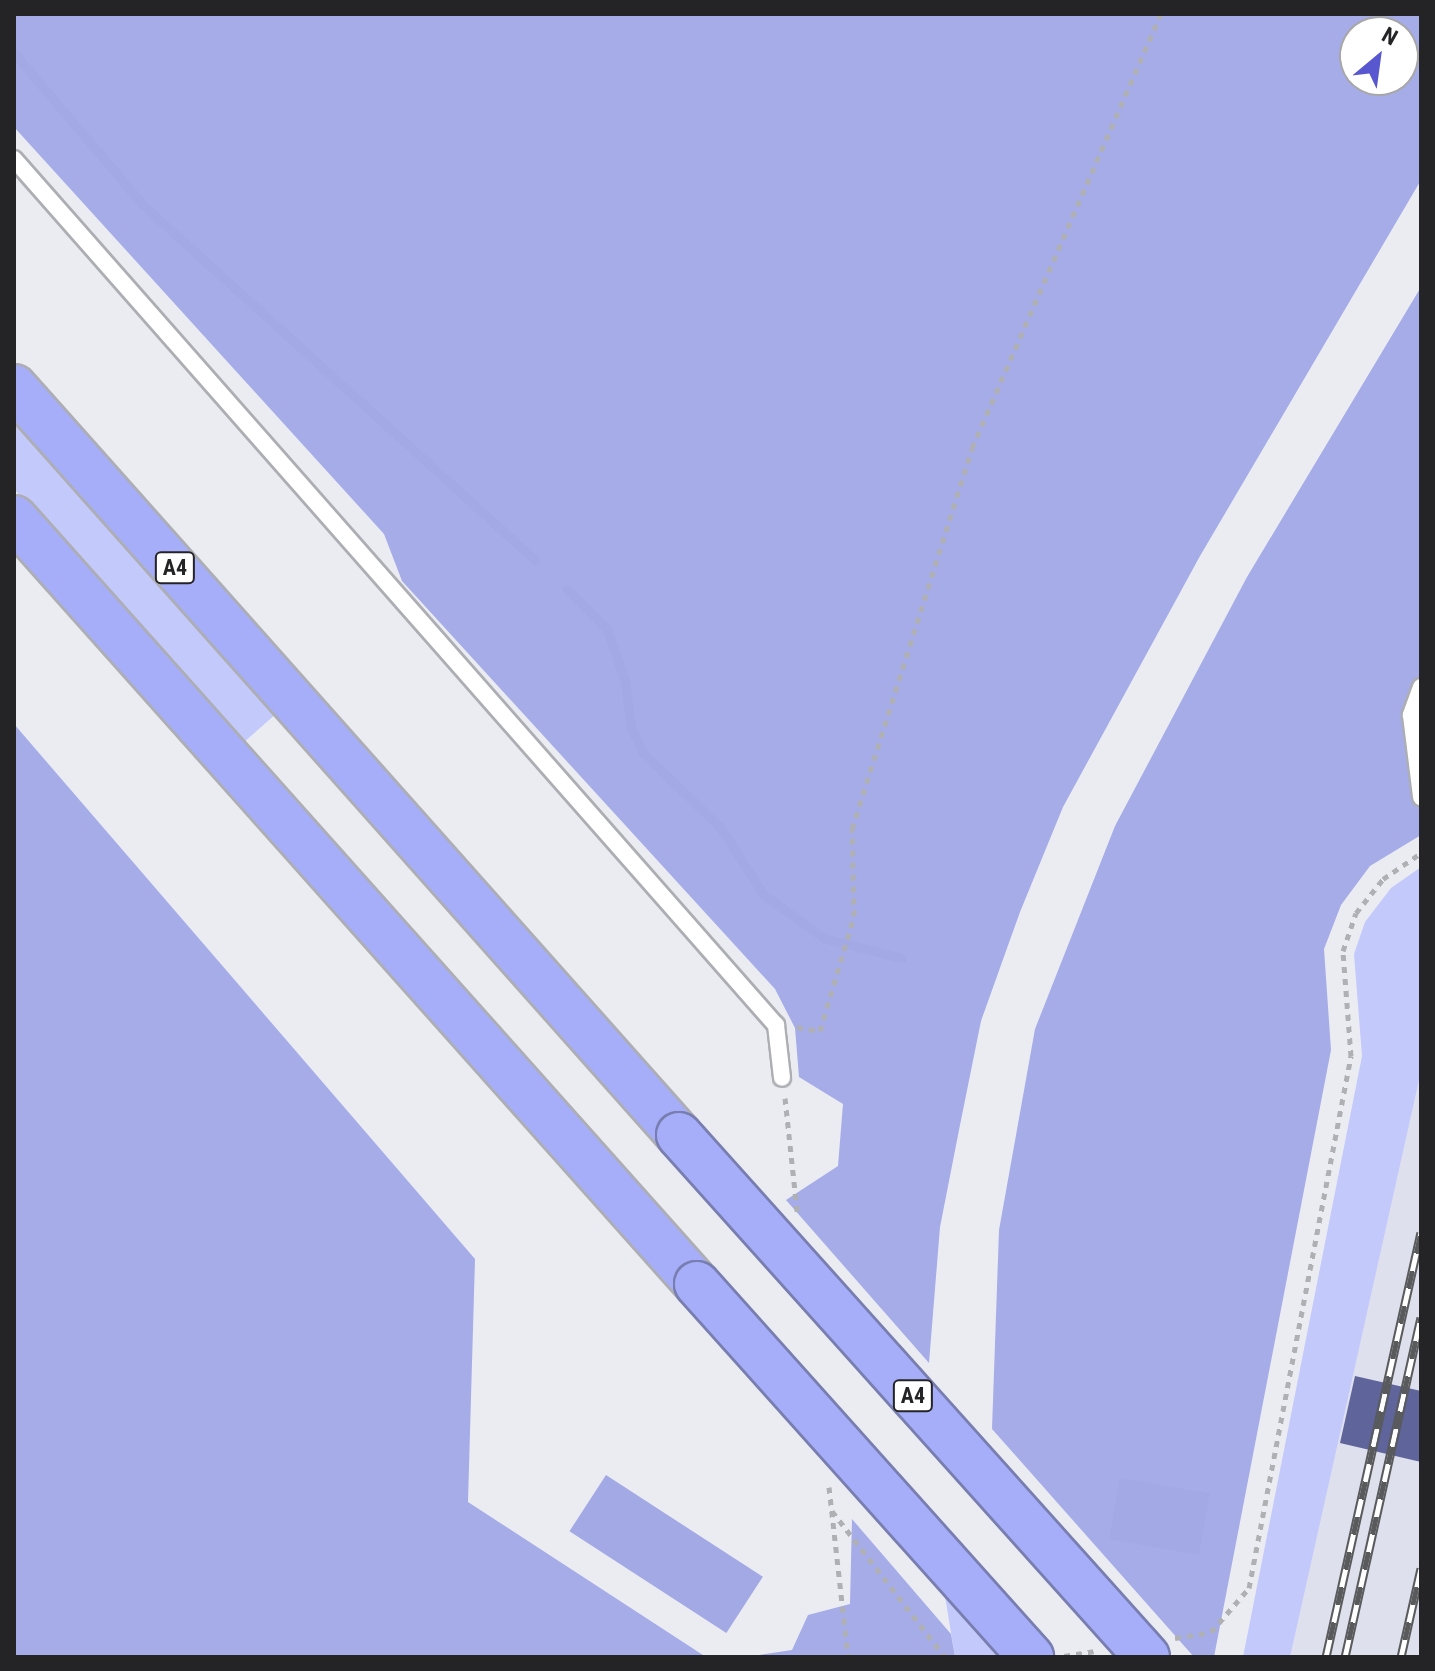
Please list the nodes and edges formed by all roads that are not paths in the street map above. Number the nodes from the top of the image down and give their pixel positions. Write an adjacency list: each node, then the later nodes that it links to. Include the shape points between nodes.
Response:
1 (14, 159): 6 (lane, via 776,1025)
2 (14, 387): 8 (highway, A4, bridge)
3 (14, 518): 7 (highway, bridge)
4 (1421, 687): 5 (lane, via 1411,715)
5 (1421, 797)
6 (782, 1078)
7 (1031, 1657)
8 (1147, 1657)

